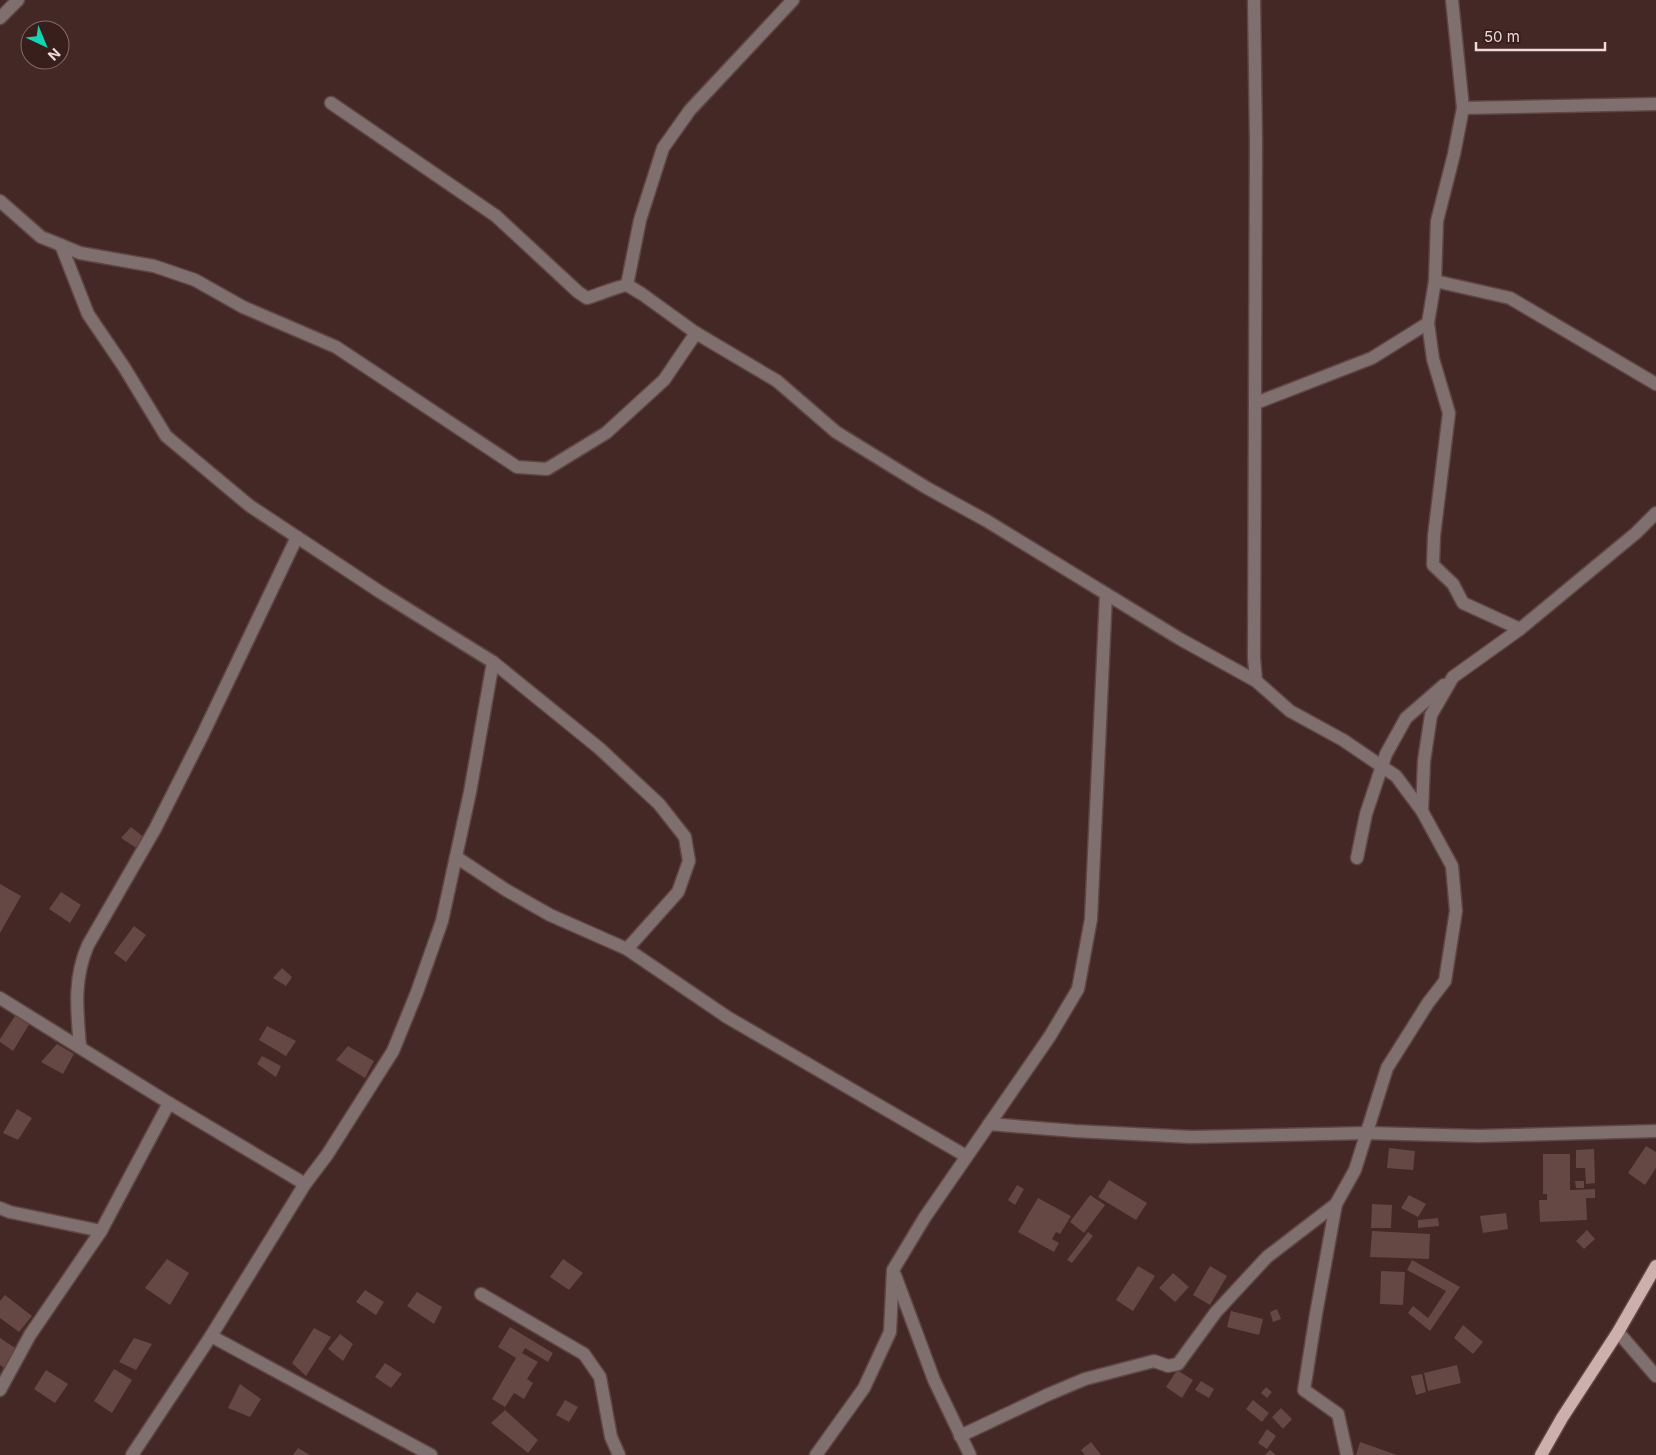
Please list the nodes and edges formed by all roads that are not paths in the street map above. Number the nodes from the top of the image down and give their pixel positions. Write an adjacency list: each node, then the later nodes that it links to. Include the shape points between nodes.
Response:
1 (18, 0): 5 (street)
2 (793, 0): 12 (street, via 690,110 663,148 640,220)
3 (1254, 0): 16 (street)
4 (1452, 0): 8 (street)
5 (0, 18)
6 (331, 103): 12 (street, via 496,216 587,298)
7 (1656, 104): 8 (street)
8 (1463, 108): 11 (street, via 1436,221)
9 (0, 201): 10 (street, via 41,236)
10 (61, 245): 14 (street, via 80,253 154,266 186,277 336,347 517,467 547,469 606,433 664,380); 18 (street, via 88,314 166,436 250,506)
11 (1436, 281): 13 (street); 15 (street, via 1510,298)
12 (627, 285): 14 (street)
13 (1428, 323): 16 (street, via 1372,358); 20 (street, via 1433,359 1449,413 1434,536 1434,565 1453,584 1463,603)
14 (696, 333): 19 (street, via 777,381 836,432)
15 (1656, 384)
16 (1256, 403): 23 (street)
17 (1656, 513): 20 (street)
18 (297, 537): 21 (street); 30 (street, via 155,829 81,961 76,995)
19 (1106, 594): 23 (street); 32 (street, via 1090,919 1078,989)
20 (1520, 629): 22 (street)
21 (493, 662): 26 (street); 28 (street, via 599,748 659,804 686,836 689,861 678,892)
22 (1453, 677): 24 (street, via 1406,718); 25 (street, via 1431,715 1424,761)
23 (1256, 681): 24 (street, via 1290,711 1343,740)
24 (1382, 767): 25 (street, via 1396,776); 27 (street, via 1366,814)
25 (1422, 811): 34 (street, via 1452,866 1456,911 1445,981 1387,1068)
26 (456, 857): 28 (street, via 550,914); 36 (street, via 442,921 393,1051)
27 (1357, 858)
28 (627, 949): 35 (street, via 727,1017)
29 (0, 998): 30 (street)
30 (80, 1047): 31 (street)
31 (169, 1103): 36 (street); 39 (street)
32 (989, 1124): 34 (street, via 1192,1138); 35 (street)
33 (1656, 1131): 34 (street, via 1478,1136)
34 (1367, 1133): 37 (street, via 1355,1170)
35 (966, 1156): 41 (street)
36 (305, 1184): 44 (street)
37 (1336, 1204): 47 (street, via 1267,1257 1216,1312 1178,1364 1168,1366 1154,1361 1084,1379); 53 (street, via 1304,1390 1338,1414)
38 (0, 1208): 39 (street)
39 (102, 1231): 46 (street, via 30,1335)
40 (1656, 1266): 43 (main road)
41 (893, 1270): 47 (street, via 934,1380); 51 (street, via 890,1332 864,1388)
42 (481, 1294): 50 (street, via 584,1354 600,1377 611,1437)
43 (1618, 1332): 45 (street); 54 (main road)
44 (211, 1336): 48 (street); 49 (street)
45 (1656, 1376)
46 (0, 1390)
47 (960, 1436): 52 (street)
48 (132, 1455)
49 (431, 1455)
50 (619, 1455)
51 (816, 1455)
52 (970, 1455)
53 (1347, 1455)
54 (1541, 1455)

